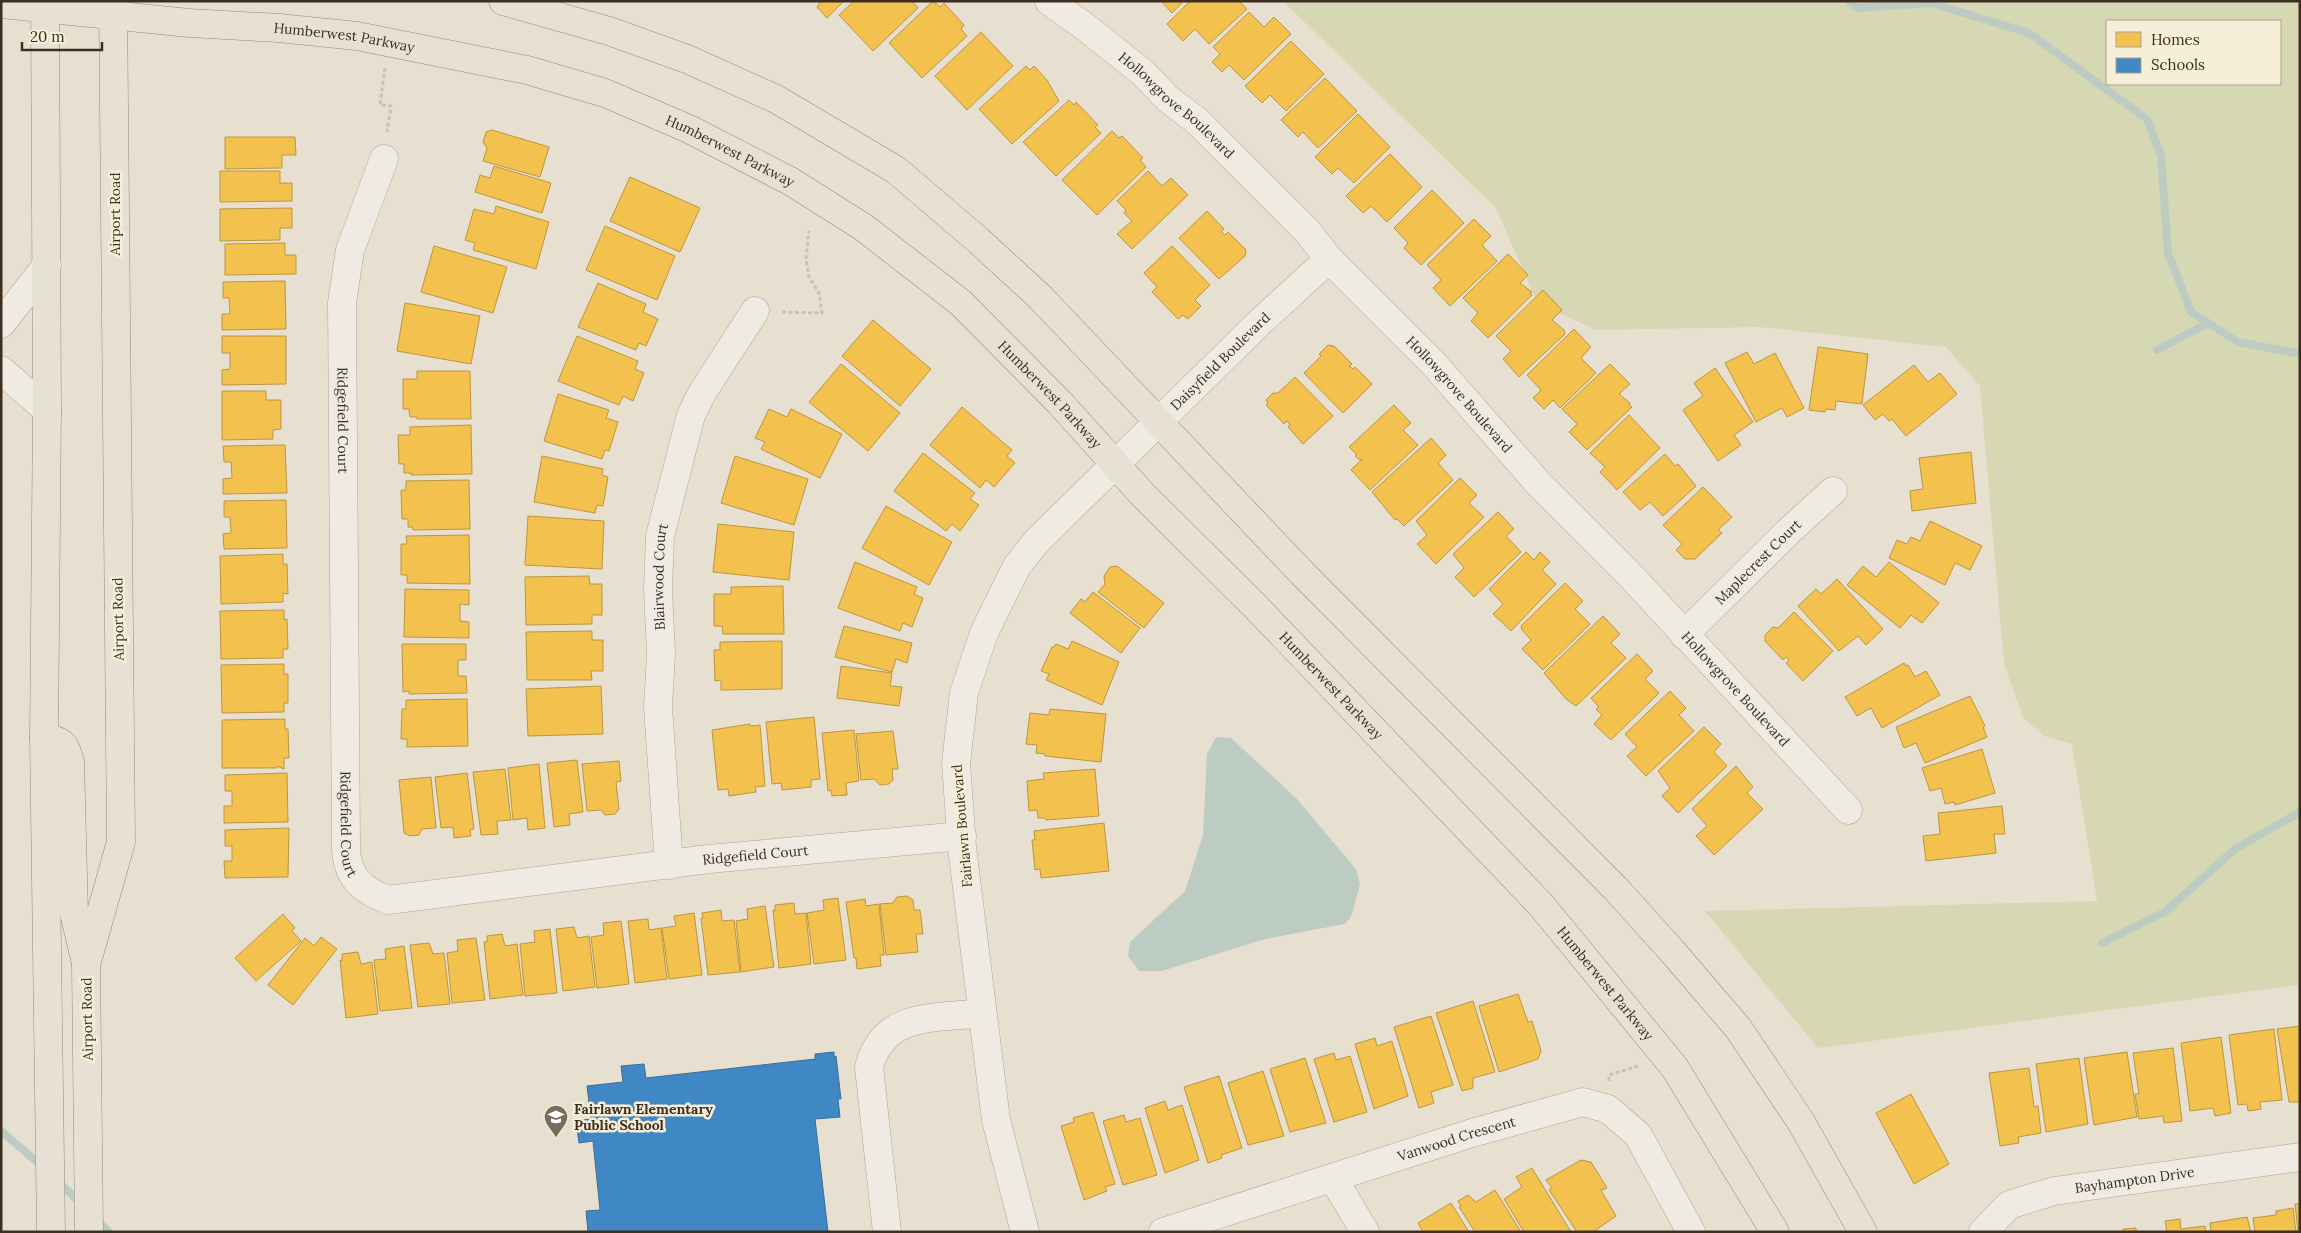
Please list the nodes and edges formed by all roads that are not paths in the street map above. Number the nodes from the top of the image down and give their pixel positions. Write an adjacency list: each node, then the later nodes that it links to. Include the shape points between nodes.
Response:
1 (503, 1): 13 (main road, via 609,31 687,59 776,99 896,170 1041,298)
2 (1049, 1): 7 (street, Hollowgrove Boulevard, via 1143,73 1168,99 1197,121 1307,231)
3 (1, 4): 4 (main road, Humberwest Parkway)
4 (45, 5): 5 (main road, Humberwest Parkway); 8 (main road)
5 (113, 8): 14 (main road, Humberwest Parkway, via 189,23 307,30 426,48 527,70 605,93 689,129 790,181 863,227 961,303 1059,402); 21 (main road, Airport Road, via 121,842)
6 (384, 159): 20 (street, Ridgefield Court, via 350,250 342,303 346,857 351,874 371,894 388,900)
7 (1329, 259): 13 (street, Daisyfield Boulevard); 16 (street, Hollowgrove Boulevard, via 1433,363 1538,483 1628,573)
8 (47, 266): 10 (street); 12 (main road)
9 (755, 311): 20 (street, Blairwood Court, via 702,392 691,415 660,536 658,708)
10 (1, 324)
11 (1, 370): 12 (street)
12 (47, 410): 17 (main road)
13 (1158, 423): 14 (street, Daisyfield Boulevard); 33 (main road, via 1672,951 1738,1028 1801,1122)
14 (1114, 464): 19 (street, Fairlawn Boulevard, via 1037,540 1022,560 984,634 964,692 959,732 956,763); 32 (main road, Humberwest Parkway, via 1541,905 1675,1068)
15 (1833, 491): 16 (street, Maplecrest Court)
16 (1684, 635): 18 (street, Hollowgrove Boulevard)
17 (44, 738): 21 (main road, via 57,739 65,747 70,762 74,913); 25 (main road)
18 (1848, 810)
19 (962, 836): 20 (street, Ridgefield Court); 22 (street, Fairlawn Boulevard)
20 (669, 865)
21 (86, 965): 26 (main road, Airport Road)
22 (982, 1013): 27 (street, via 907,1022 887,1034 873,1052 869,1067); 28 (street, Fairlawn Boulevard, via 996,1120)
23 (2300, 1157): 34 (street, Bayhampton Drive, via 2054,1191 2009,1205)
24 (1333, 1178): 29 (street, Vanwood Crescent); 30 (street); 31 (street, Vanwood Crescent, via 1583,1102 1608,1109 1638,1135)
25 (51, 1232)
26 (89, 1232)
27 (888, 1232)
28 (1026, 1232)
29 (1163, 1232)
30 (1365, 1232)
31 (1691, 1232)
32 (1775, 1232)
33 (1863, 1232)
34 (1983, 1232)

